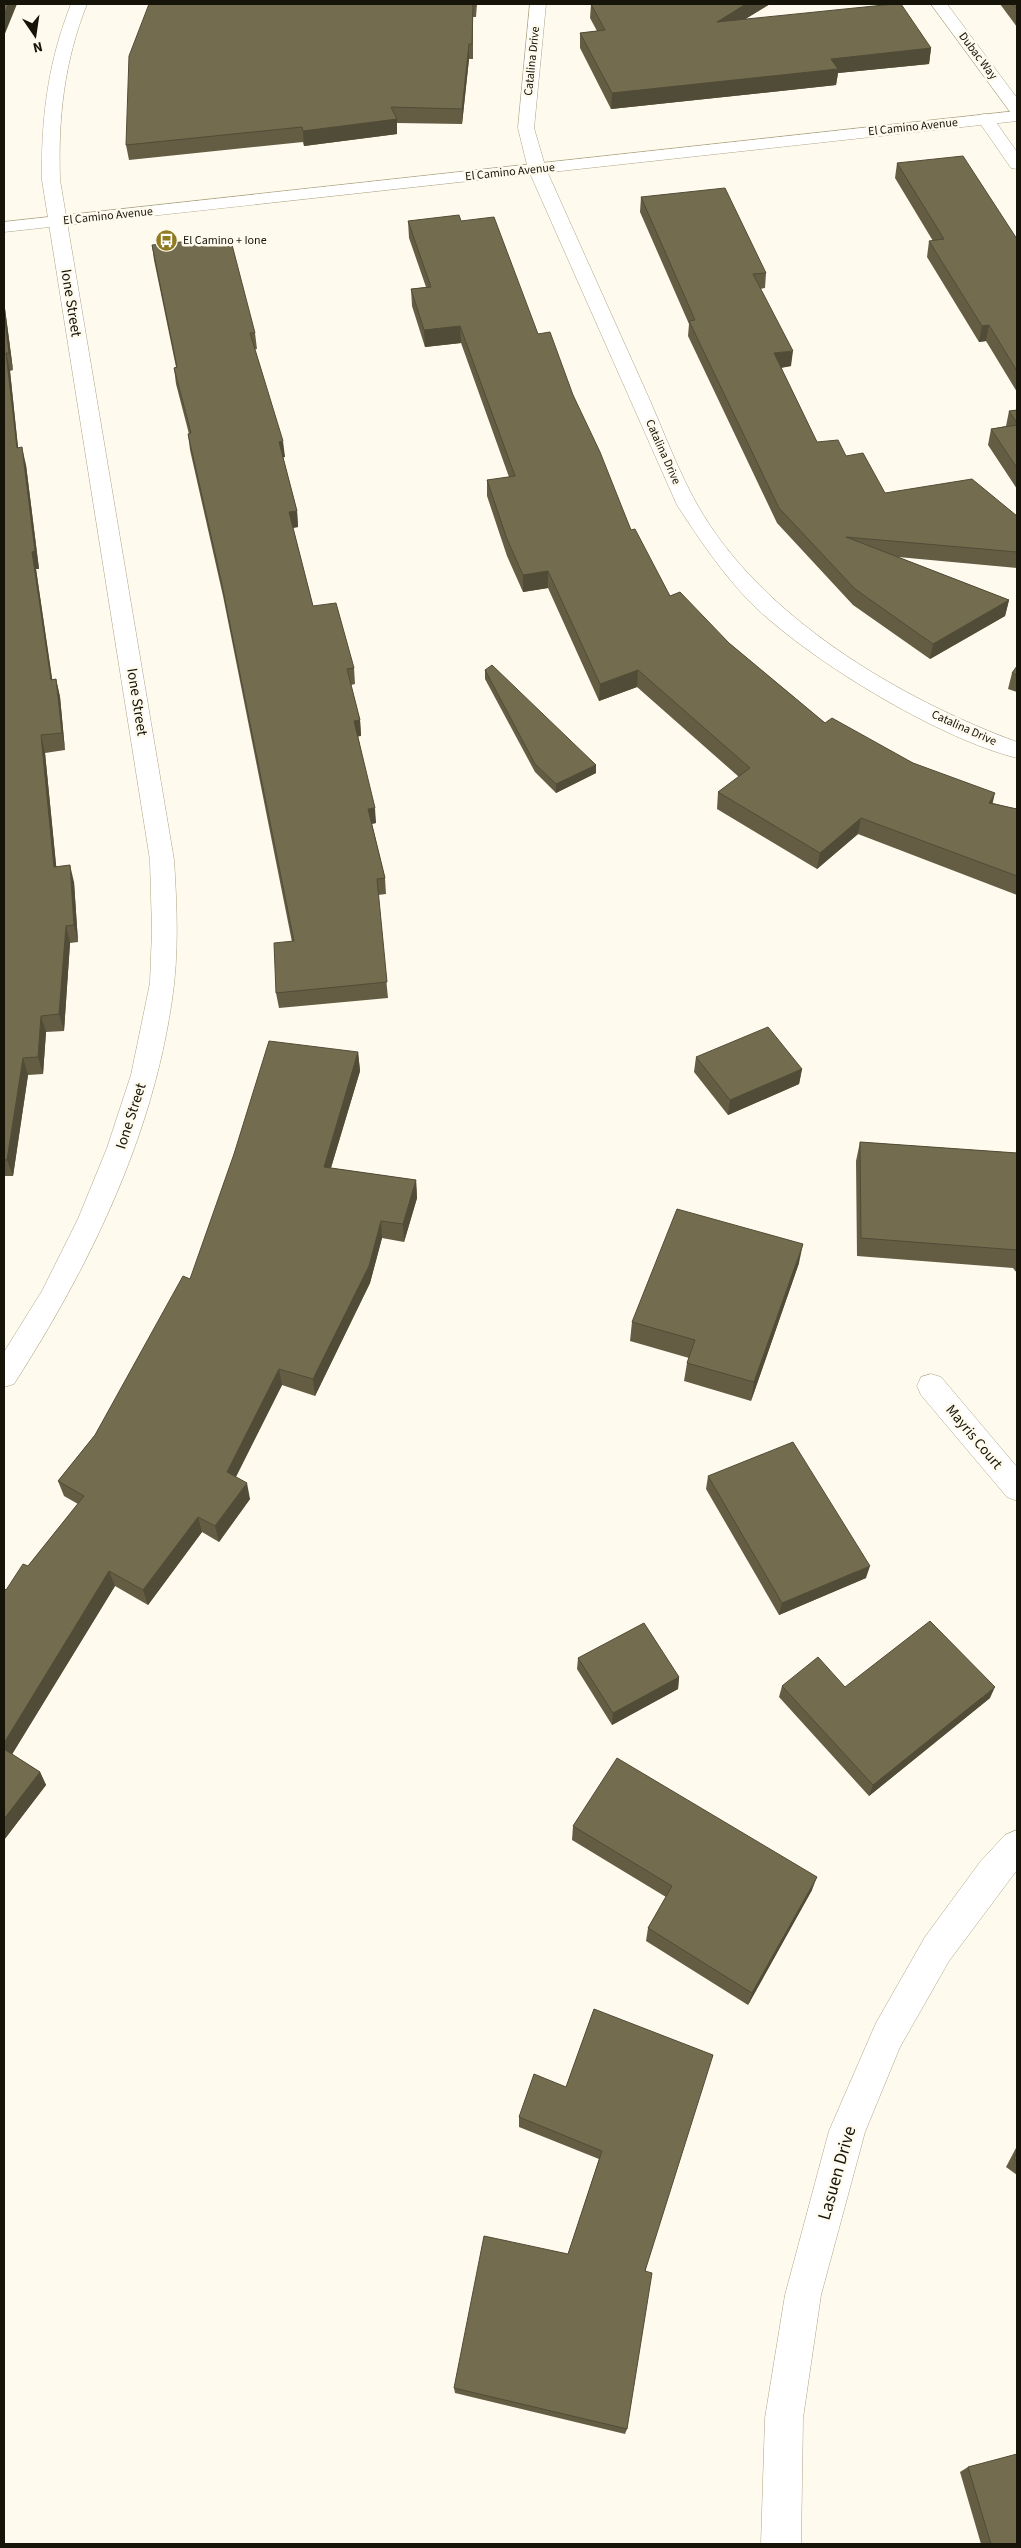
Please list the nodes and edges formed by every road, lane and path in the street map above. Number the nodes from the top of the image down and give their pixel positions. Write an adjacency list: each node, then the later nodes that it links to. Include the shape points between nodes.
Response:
1 (79, 4): 9 (street, Ione Street, via 54,83 49,130 51,180)
2 (538, 4): 8 (street, Catalina Drive, via 526,120)
3 (939, 4): 4 (street, Dubac Way)
4 (1017, 109)
5 (1017, 116): 6 (street, El Camino Avenue)
6 (985, 119): 7 (street); 8 (street, El Camino Avenue)
7 (1017, 164)
8 (537, 169): 9 (street, El Camino Avenue); 11 (street, Catalina Drive, via 687,505 711,542 759,598 816,644 876,685 933,715)
9 (58, 221): 10 (street, El Camino Avenue); 12 (street, Ione Street, via 162,860 166,913 160,999 140,1091 107,1188 57,1290)
10 (4, 228)
11 (1017, 750)
12 (4, 1375)
13 (931, 1386): 14 (street, Mayris Court)
14 (1017, 1488)
15 (1017, 1846): 16 (street, Lasuen Drive, via 992,1874 937,1949 888,2035 847,2131 803,2295 784,2418)
16 (781, 2544)

